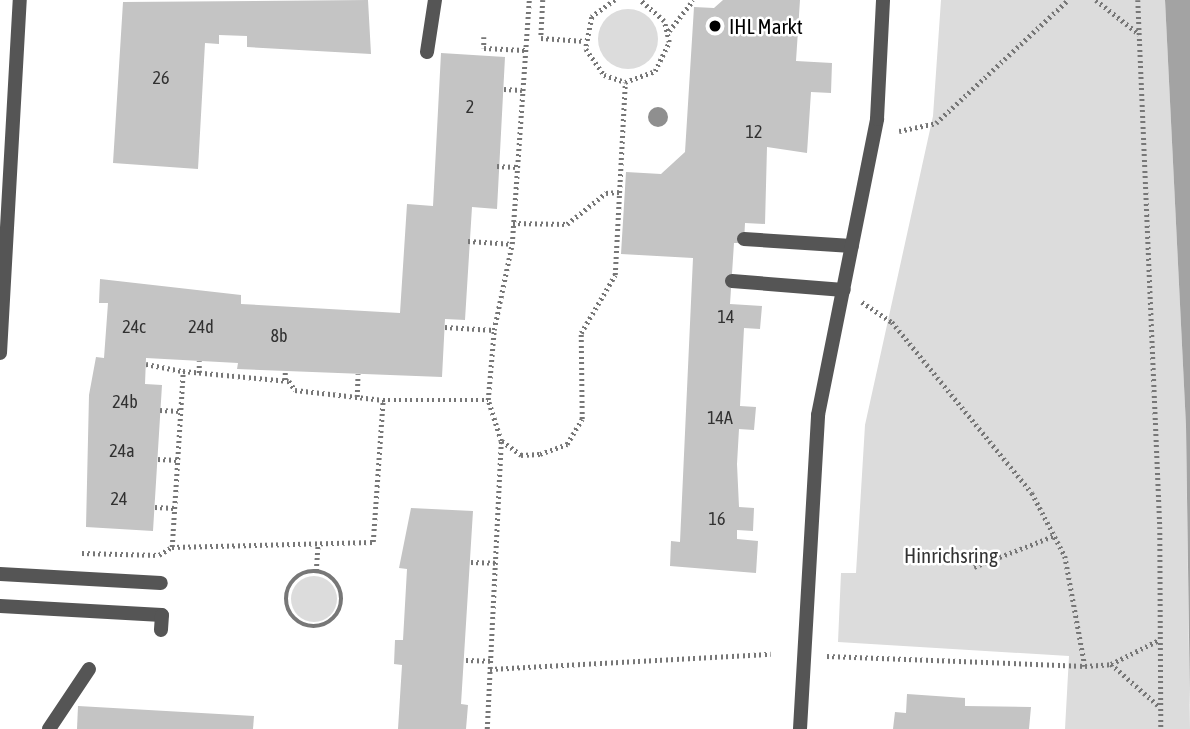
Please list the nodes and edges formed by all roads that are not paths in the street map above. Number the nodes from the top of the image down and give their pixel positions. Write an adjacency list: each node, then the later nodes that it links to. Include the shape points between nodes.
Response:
1 (20, 0): 9 (street)
2 (435, 0): 4 (street)
3 (883, 0): 6 (street, via 874,131)
4 (427, 52)
5 (744, 239): 6 (street)
6 (852, 246): 8 (street)
7 (732, 282): 8 (street)
8 (844, 290): 17 (street, via 818,415)
9 (1, 319): 10 (street)
10 (0, 353)
11 (0, 574): 12 (street)
12 (161, 583)
13 (0, 606): 14 (street, via 162,615)
14 (161, 630)
15 (89, 669): 16 (street)
16 (49, 729)
17 (800, 729)

